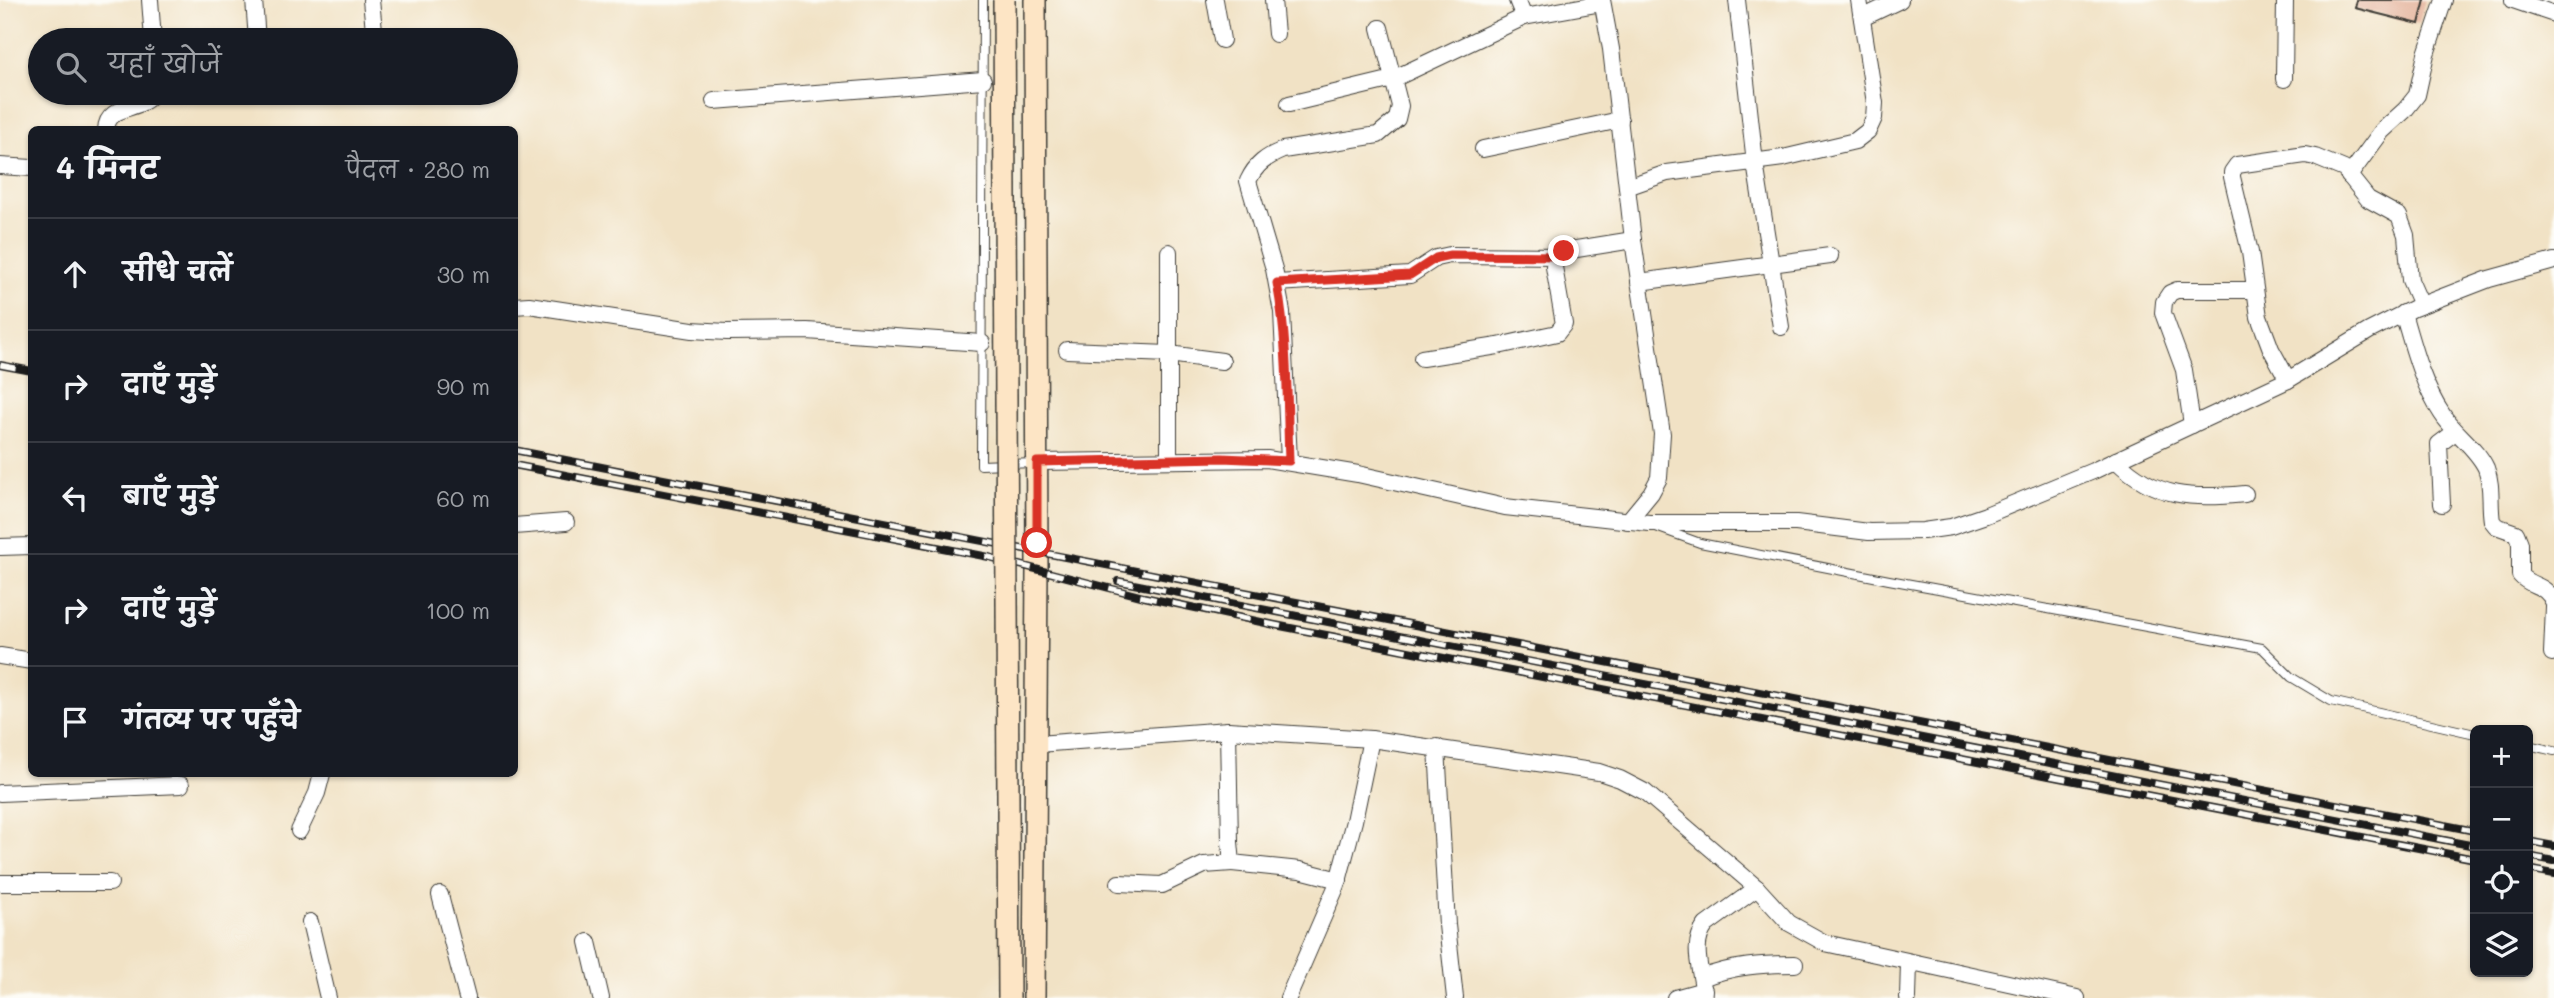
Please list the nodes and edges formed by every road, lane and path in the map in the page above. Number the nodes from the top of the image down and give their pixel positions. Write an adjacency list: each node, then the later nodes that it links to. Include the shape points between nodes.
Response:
1 (150, 0): 20 (street)
2 (254, 0): 21 (street)
3 (371, 0): 22 (street)
4 (983, 0): 28 (lane)
5 (1004, 0): 102 (street, bridge)
6 (1035, 0): 64 (street)
7 (1215, 0): 25 (street)
8 (1273, 0): 24 (street)
9 (1517, 0): 18 (street)
10 (1737, 0): 35 (street)
11 (1859, 0): 19 (street)
12 (1900, 0): 19 (street)
13 (2285, 0): 27 (street)
14 (2444, 0): 38 (street, via 2417,95 2382,131)
15 (2513, 0): 17 (street)
16 (1602, 1): 18 (street); 32 (street)
17 (2554, 14)
18 (1524, 17): 26 (street)
19 (1862, 18): 35 (street, via 1875,103 1868,131 1855,141)
20 (152, 28)
21 (256, 28)
22 (374, 28)
23 (1380, 28): 26 (street)
24 (1276, 34)
25 (1222, 40)
26 (1393, 79): 30 (street); 47 (street, via 1400,106 1397,119 1378,135 1283,150 1254,167 1248,181)
27 (2284, 79)
28 (983, 80): 29 (street); 53 (lane)
29 (714, 101)
30 (1289, 104)
31 (139, 105): 33 (street, via 113,114)
32 (1620, 120): 34 (street); 39 (street)
33 (106, 126)
34 (1483, 149)
35 (1755, 163): 39 (street, via 1667,173); 45 (street)
36 (0, 166): 37 (street)
37 (28, 168)
38 (2349, 176): 48 (street, via 2338,165 2305,155 2233,168); 49 (street, via 2368,199 2399,216 2406,236 2410,280)
39 (1627, 187): 40 (street)
40 (1633, 240): 42 (street); 46 (street)
41 (1169, 252): 55 (street)
42 (1557, 256): 47 (street, via 1450,255 1436,258 1410,275); 56 (street, via 1554,267 1564,324 1557,333)
43 (1830, 256): 45 (street)
44 (2554, 261): 49 (street)
45 (1771, 264): 46 (street); 52 (street)
46 (1639, 282): 67 (street, via 1662,433 1659,478)
47 (1277, 283): 63 (street, via 1286,351)
48 (2254, 290): 58 (street, via 2265,335); 59 (street, via 2177,290 2164,302 2166,324 2184,370)
49 (2421, 305): 51 (street)
50 (518, 306): 53 (street, via 692,330 796,330)
51 (2403, 313): 58 (street); 60 (street, via 2430,392)
52 (1781, 327)
53 (982, 343): 64 (lane, via 981,465)
54 (1068, 350): 55 (street)
55 (1169, 354): 57 (street); 61 (street)
56 (1422, 358)
57 (1222, 360)
58 (2288, 380): 59 (street)
59 (2192, 425): 62 (street)
60 (2455, 432): 66 (street, via 2439,444); 72 (street, via 2487,470 2492,522 2518,537 2522,578 2541,586)
61 (1169, 459): 63 (street); 64 (street)
62 (2116, 460): 65 (street, via 2138,479 2171,493 2189,497); 67 (street, via 1986,515 1923,531 1869,533 1796,523)
63 (1289, 461): 67 (street, via 1505,507)
64 (1037, 462): 79 (street)
65 (2245, 494)
66 (2442, 504)
67 (1634, 521): 77 (lane, via 1700,543 2262,648 2291,677 2331,701)
68 (566, 522): 69 (street)
69 (518, 526)
70 (28, 546): 71 (street)
71 (0, 547)
72 (2554, 605): 73 (street)
73 (2552, 653)
74 (0, 656): 75 (street)
75 (28, 660)
76 (1228, 730): 78 (street); 79 (street); 87 (street)
77 (2470, 733)
78 (1371, 739): 81 (street); 88 (street)
79 (1037, 744): 103 (street)
80 (2533, 746): 82 (lane)
81 (1437, 747): 92 (street, via 1578,768 1620,779 1662,804); 105 (street)
82 (2554, 751)
83 (321, 777): 86 (street)
84 (181, 785): 85 (street)
85 (0, 793)
86 (299, 831)
87 (1232, 863): 88 (street, via 1300,870); 91 (street, via 1204,864 1162,885)
88 (1339, 880): 104 (street)
89 (0, 883): 90 (street)
90 (110, 883)
91 (1119, 883)
92 (1757, 888): 96 (street, via 1789,923 1825,943); 98 (street, via 1700,933 1697,948)
93 (440, 895): 100 (street)
94 (310, 922): 99 (street)
95 (587, 942): 101 (street)
96 (1909, 962): 107 (street); 108 (street)
97 (1795, 964): 98 (street, via 1721,971)
98 (1703, 989): 106 (street)
99 (328, 998)
100 (467, 998)
101 (601, 998)
102 (1009, 998)
103 (1034, 998)
104 (1288, 998)
105 (1455, 998)
106 (1675, 998)
107 (1908, 998)
108 (2077, 998)

